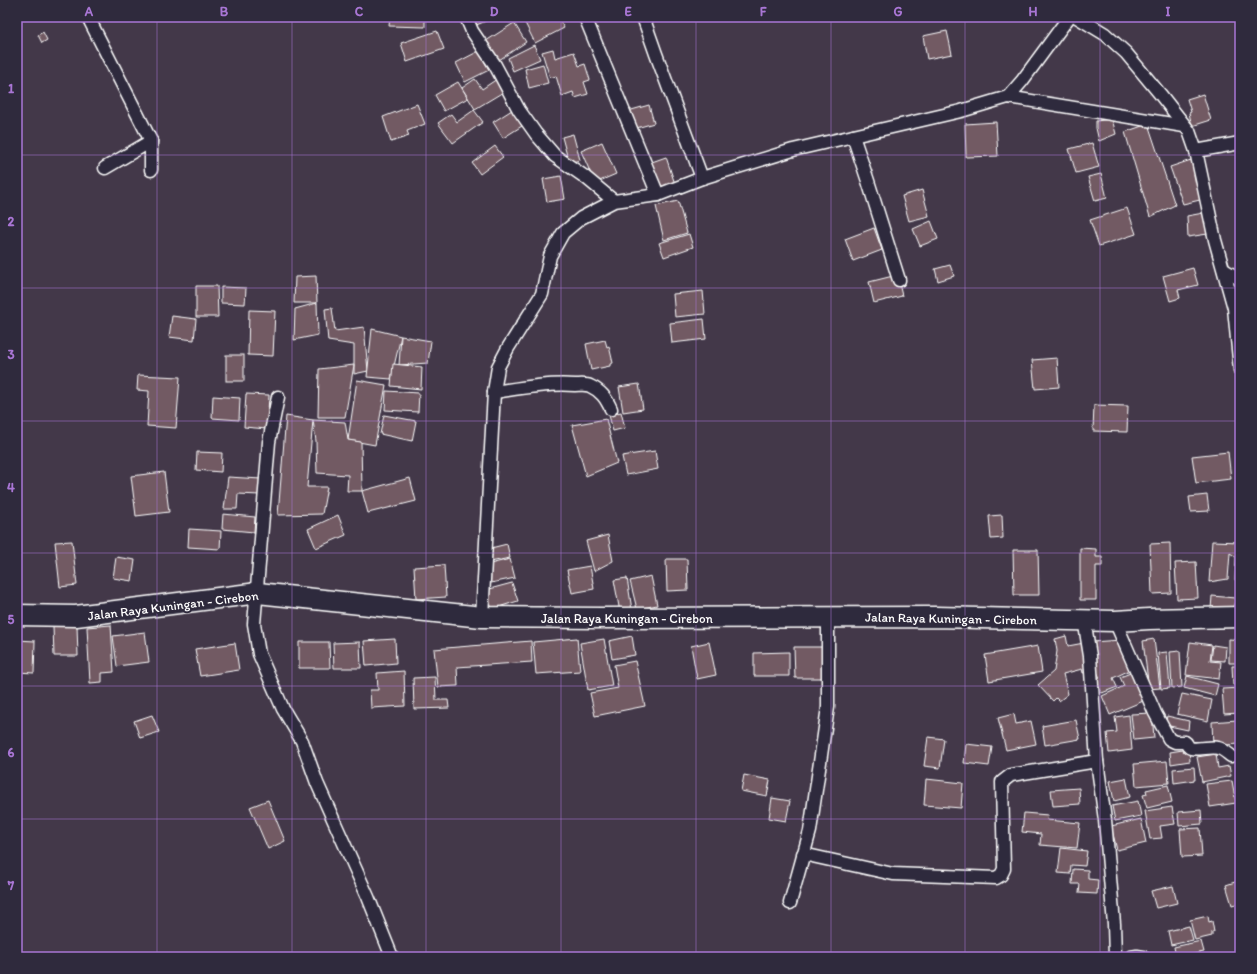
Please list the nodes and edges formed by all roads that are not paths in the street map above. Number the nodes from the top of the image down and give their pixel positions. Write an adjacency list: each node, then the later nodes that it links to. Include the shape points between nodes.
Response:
1 (88, 17): 10 (street)
2 (466, 17): 17 (street, via 519,110 536,134 555,156)
3 (585, 17): 16 (street)
4 (643, 17): 15 (street)
5 (1069, 17): 7 (street)
6 (1077, 17): 8 (street, via 1105,34 1126,53)
7 (1008, 97): 8 (street); 9 (street, via 961,111)
8 (1184, 126): 12 (street, via 1189,131)
9 (853, 136): 15 (street, via 793,150); 20 (street)
10 (151, 141): 13 (street); 14 (street)
11 (1240, 143): 12 (street)
12 (1196, 151): 18 (street)
13 (104, 168)
14 (151, 170)
15 (702, 178): 16 (street)
16 (658, 195): 17 (street)
17 (614, 201): 22 (street, via 581,218 562,233 550,256 542,294 498,367)
18 (1224, 270): 19 (street); 21 (street, via 1234,308)
19 (1240, 279)
20 (898, 280)
21 (1240, 370)
22 (494, 392): 24 (street, via 564,384 589,385 601,392); 27 (street)
23 (278, 397): 25 (street, via 269,442)
24 (611, 409)
25 (258, 593): 26 (highway, Jalan Raya Kuningan - Cirebon, via 76,616); 27 (highway, Jalan Raya Kuningan - Cirebon); 36 (street, via 254,624 259,654 283,709 302,741 317,783)
26 (17, 615)
27 (482, 617): 28 (highway, Jalan Raya Kuningan - Cirebon)
28 (828, 617): 30 (highway, Jalan Raya Kuningan - Cirebon); 34 (street, via 828,708 810,831)
29 (1240, 617): 31 (highway, Jalan Raya Kuningan - Cirebon)
30 (1084, 619): 31 (highway, Jalan Raya Kuningan - Cirebon); 33 (street, via 1090,656)
31 (1119, 620): 32 (street, via 1155,712 1169,740 1185,742 1193,749 1218,748)
32 (1231, 756)
33 (1097, 762): 34 (street, via 1011,776 1002,782 1004,869 996,878 893,874); 37 (street, via 1105,820)
34 (803, 854): 35 (street)
35 (790, 903)
36 (392, 957)
37 (1116, 957)
38 (1131, 957): 39 (street)
39 (1143, 957)

